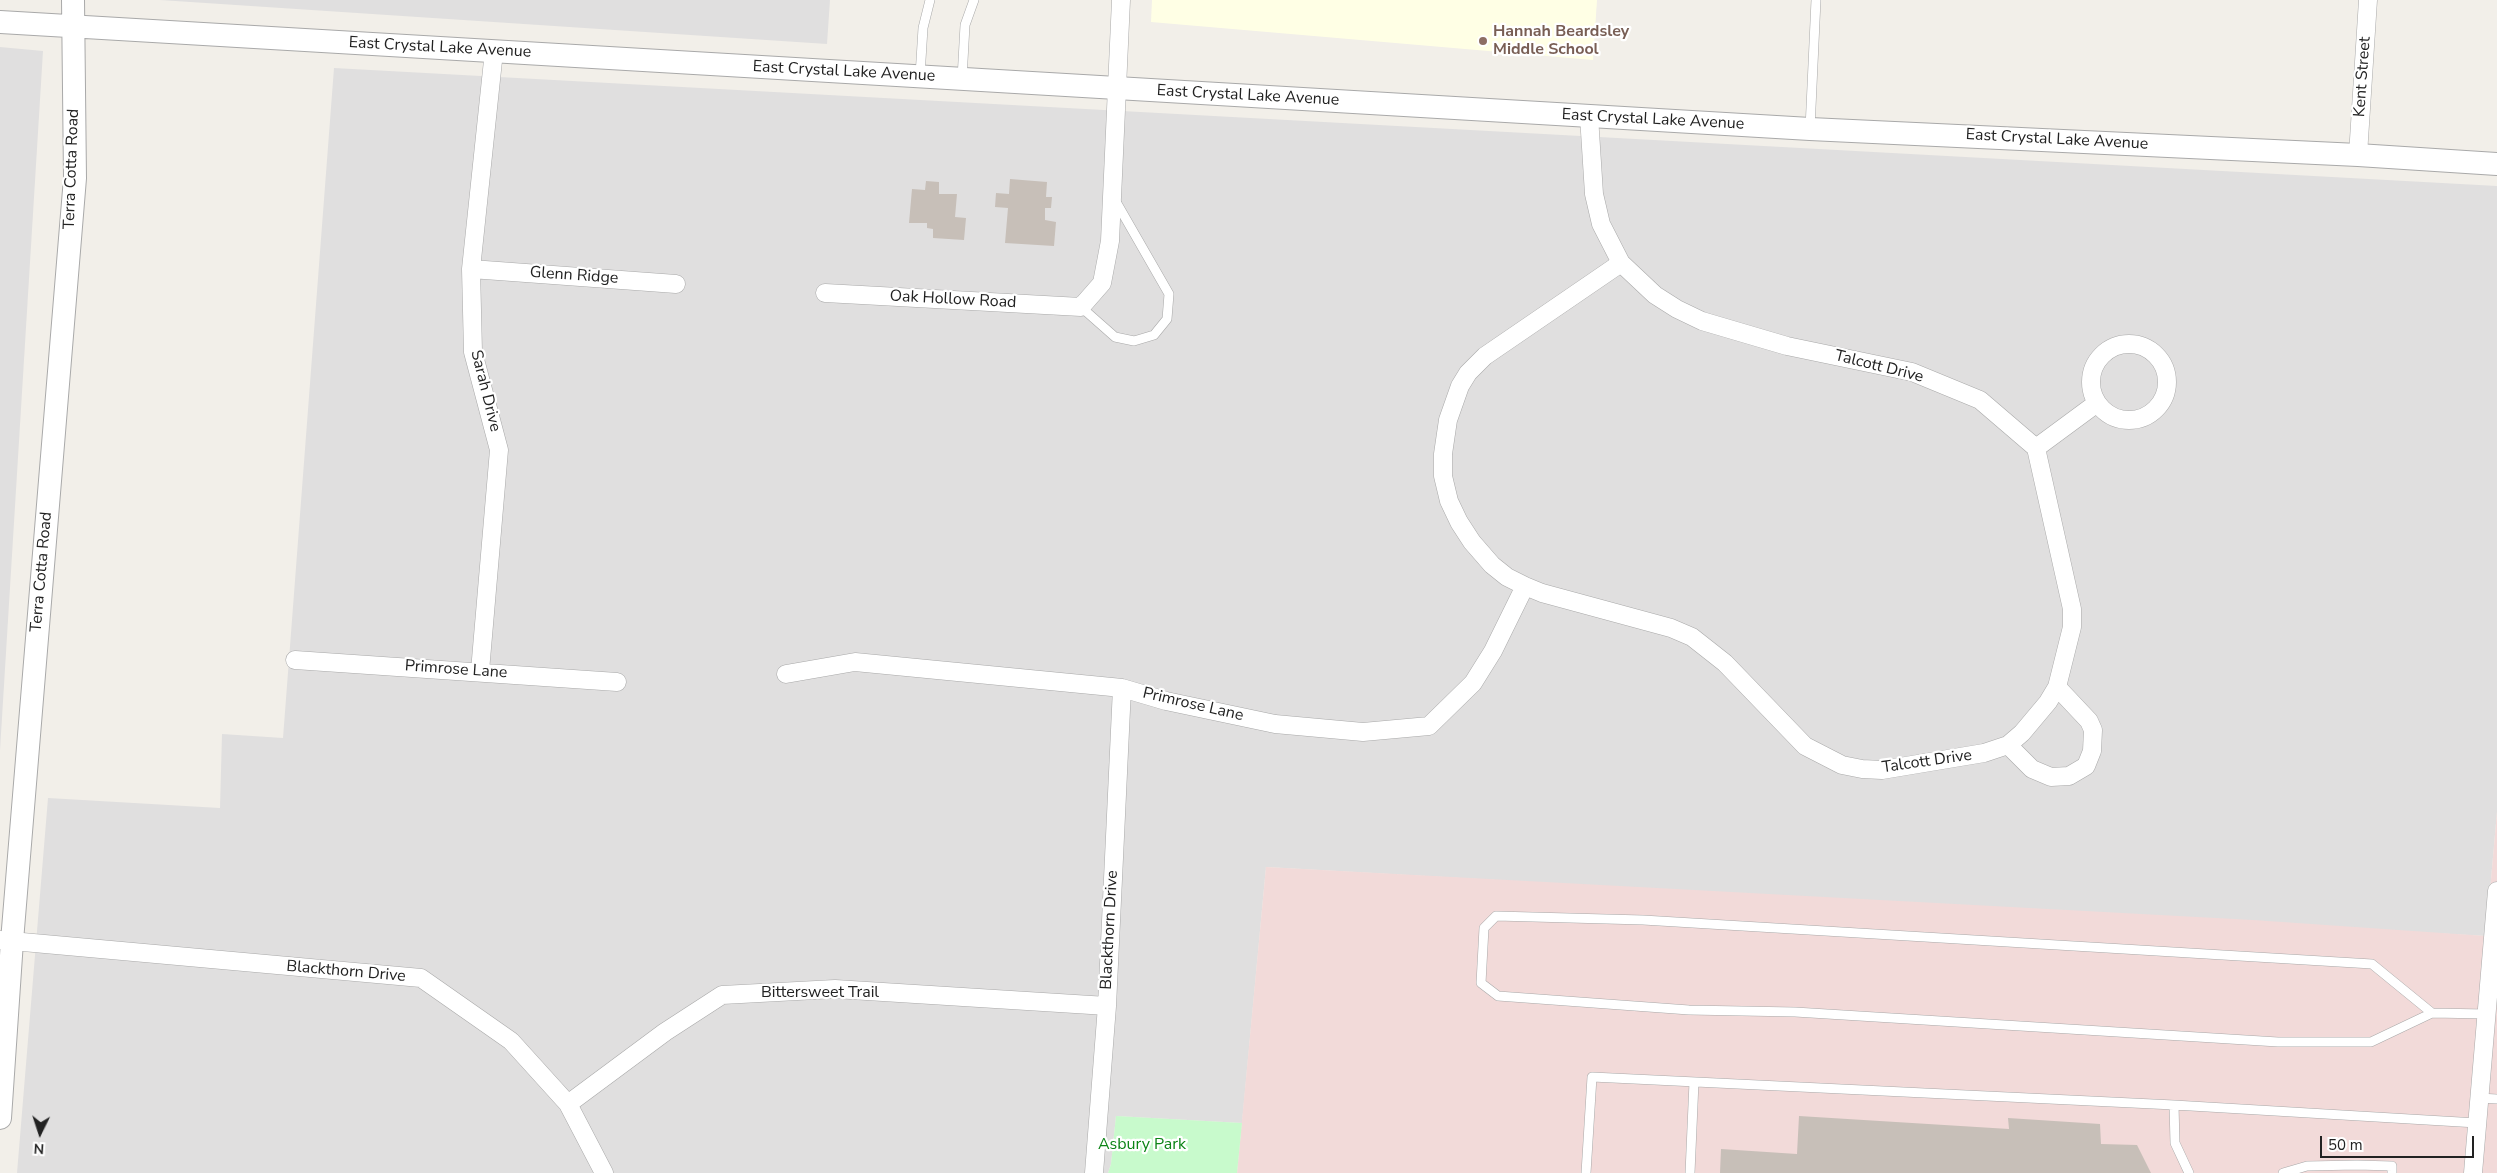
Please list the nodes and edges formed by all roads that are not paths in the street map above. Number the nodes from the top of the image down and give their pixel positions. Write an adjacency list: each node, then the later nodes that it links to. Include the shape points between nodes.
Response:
1 (73, 0): 8 (street, Terra Cotta Road)
2 (930, 0): 10 (lane, via 923,28)
3 (974, 0): 11 (lane, via 966,25)
4 (1121, 0): 12 (street)
5 (1816, 0): 14 (lane)
6 (2368, 0): 15 (street, Kent Street)
7 (0, 22): 8 (street, East Crystal Lake Avenue)
8 (74, 27): 9 (street, East Crystal Lake Avenue); 34 (street, Terra Cotta Road, via 75,178)
9 (494, 51): 10 (street, East Crystal Lake Avenue); 19 (street, Sarah Drive)
10 (920, 76): 11 (street, East Crystal Lake Avenue)
11 (962, 79): 12 (street, East Crystal Lake Avenue)
12 (1116, 88): 13 (street, East Crystal Lake Avenue); 17 (street)
13 (1589, 116): 14 (street, East Crystal Lake Avenue); 18 (street, via 1594,194 1601,224)
14 (1810, 129): 15 (street, East Crystal Lake Avenue)
15 (2358, 155): 16 (street, East Crystal Lake Avenue)
16 (2497, 164)
17 (1112, 195): 22 (street, via 1110,241 1102,283); 22 (lane, via 1169,294 1167,319 1154,335 1134,341 1115,336)
18 (1621, 264): 24 (street, Talcott Drive, via 1655,295 1702,321 1787,346 1912,372 1980,400); 25 (street, Talcott Drive, via 1485,356 1468,372 1454,400 1442,464 1449,501 1459,522 1492,565)
19 (471, 269): 20 (street, Glenn Ridge); 27 (street, Sarah Drive, via 474,352 499,450)
20 (676, 284)
21 (825, 293): 22 (street, Oak Hollow Road)
22 (1081, 307)
23 (2097, 403): 23 (street, via 2116,418 2140,419 2151,413 2160,405 2166,388 2165,370 2160,359 2150,350 2125,344 2102,355 2094,365 2091,378); 24 (street)
24 (2036, 448): 30 (street, Talcott Drive, via 2072,609 2069,646)
25 (1525, 586): 31 (street, Primrose Lane, via 1473,684 1429,726 1363,732 1275,724 1166,701); 32 (street, Talcott Drive, via 1692,637 1725,664 1805,746 1842,765 1882,770 1984,753)
26 (295, 660): 27 (street, Primrose Lane)
27 (480, 671): 29 (street, Primrose Lane)
28 (786, 674): 31 (street, Primrose Lane, via 855,662)
29 (617, 682)
30 (2057, 687): 32 (street, Talcott Drive, via 2036,718); 32 (street, via 2089,721 2093,730 2092,751 2086,766 2069,776 2050,777 2032,769)
31 (1122, 688): 35 (street, Blackthorn Drive)
32 (2008, 745)
33 (2497, 891): 37 (street)
34 (6, 941): 41 (street, Blackthorn Drive, via 422,978 511,1041); 43 (street, Terra Cotta Road)
35 (1107, 1006): 41 (street, Bittersweet Trail, via 835,990 722,995 664,1032); 46 (street, Blackthorn Drive)
36 (2432, 1012): 36 (lane, via 2370,1042 2278,1042 1795,1012 1689,1010 1498,996 1481,983 1484,928 1496,916 1643,920 2372,964); 37 (lane)
37 (2486, 1014): 39 (street)
38 (1694, 1082): 42 (lane); 47 (lane, via 1592,1077); 48 (lane)
39 (2479, 1098): 40 (lane); 44 (street)
40 (2497, 1099)
41 (568, 1104): 45 (street, Blackthorn Drive)
42 (2174, 1105): 44 (lane); 49 (lane, via 2175,1143)
43 (0, 1118)
44 (2477, 1123): 52 (street)
45 (604, 1173)
46 (1094, 1173)
47 (1586, 1173)
48 (1690, 1173)
49 (2189, 1173)
50 (2284, 1173): 51 (lane, via 2308,1166 2357,1165 2392,1166)
51 (2392, 1173)
52 (2473, 1173)

